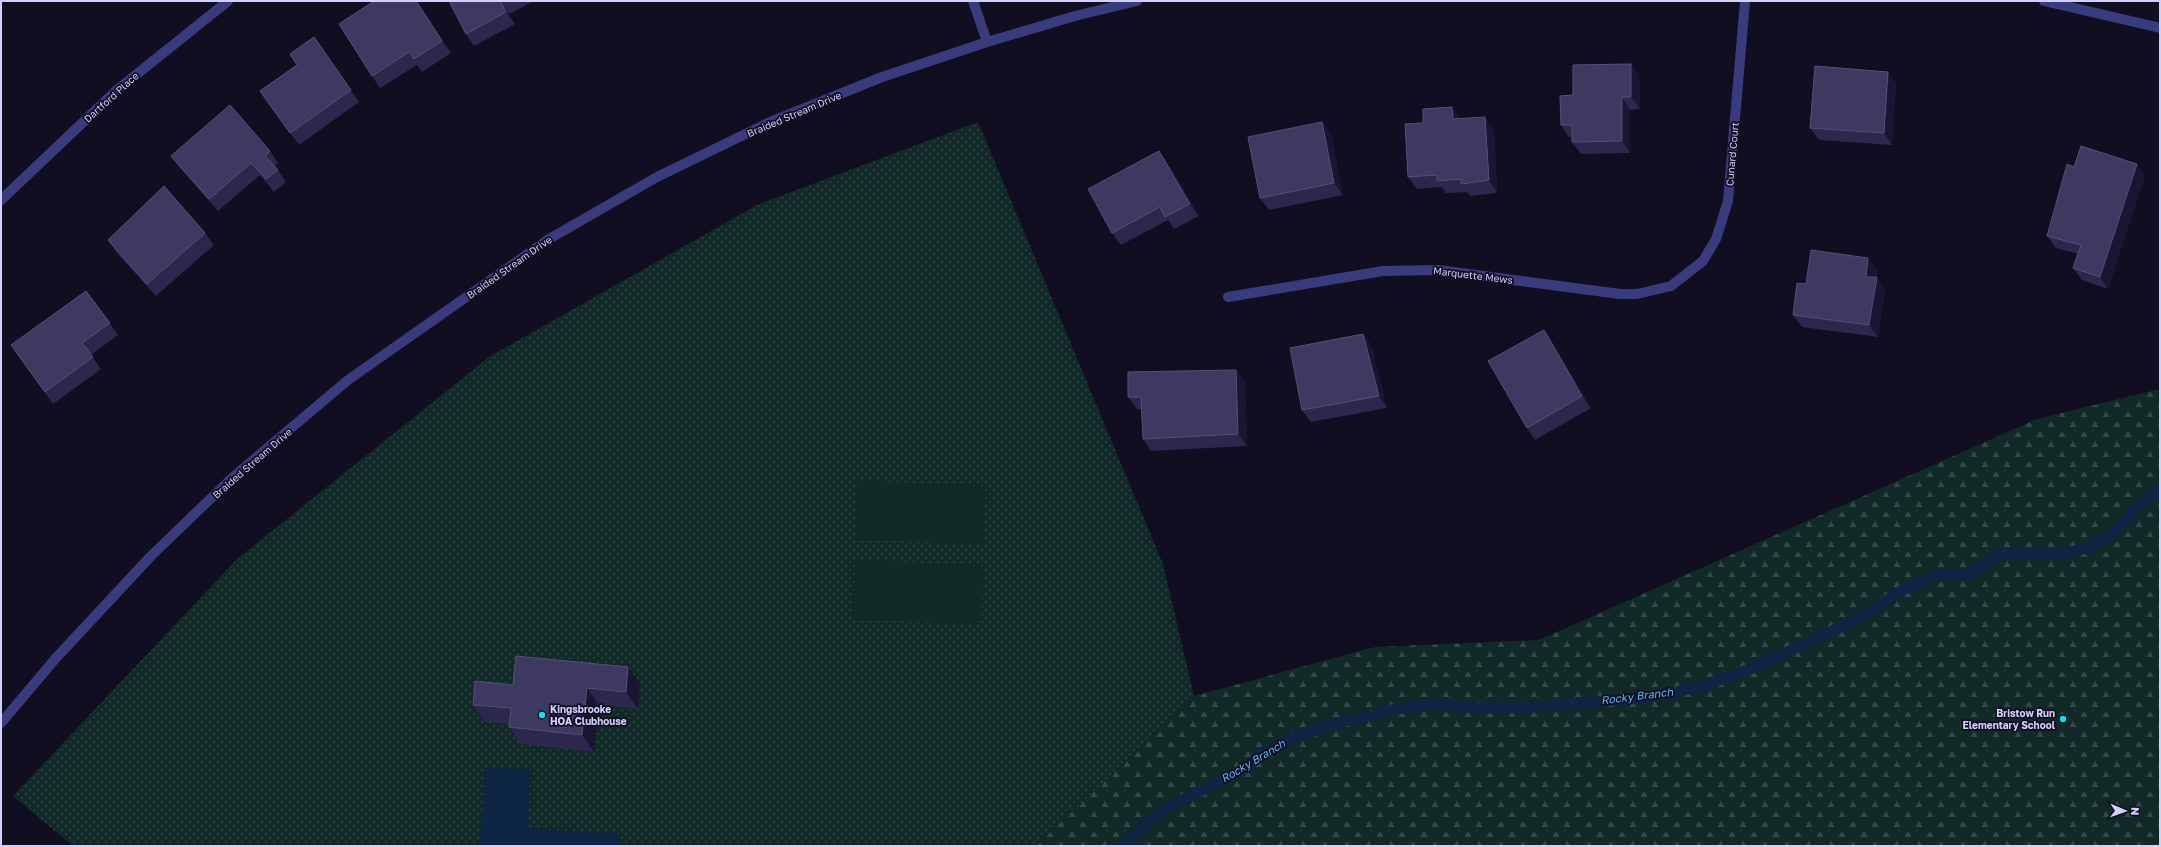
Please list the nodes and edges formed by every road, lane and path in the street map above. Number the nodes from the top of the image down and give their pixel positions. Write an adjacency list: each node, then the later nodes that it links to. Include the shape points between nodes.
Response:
1 (228, 1): 8 (street, Dartford Place, via 117,90)
2 (973, 1): 7 (street)
3 (1137, 1): 7 (street, Braided Stream Drive)
4 (1745, 1): 9 (street, Cunard Court, via 1728,201 1716,239 1703,261)
5 (2044, 1): 6 (street)
6 (2160, 28)
7 (986, 42): 11 (street, Braided Stream Drive, via 882,77 768,123 657,177 549,239 348,380 232,478 146,561 56,658)
8 (1, 200)
9 (1671, 286): 10 (street, Marquette Mews, via 1638,294 1620,294 1438,270 1383,271)
10 (1228, 297)
11 (1, 723)

